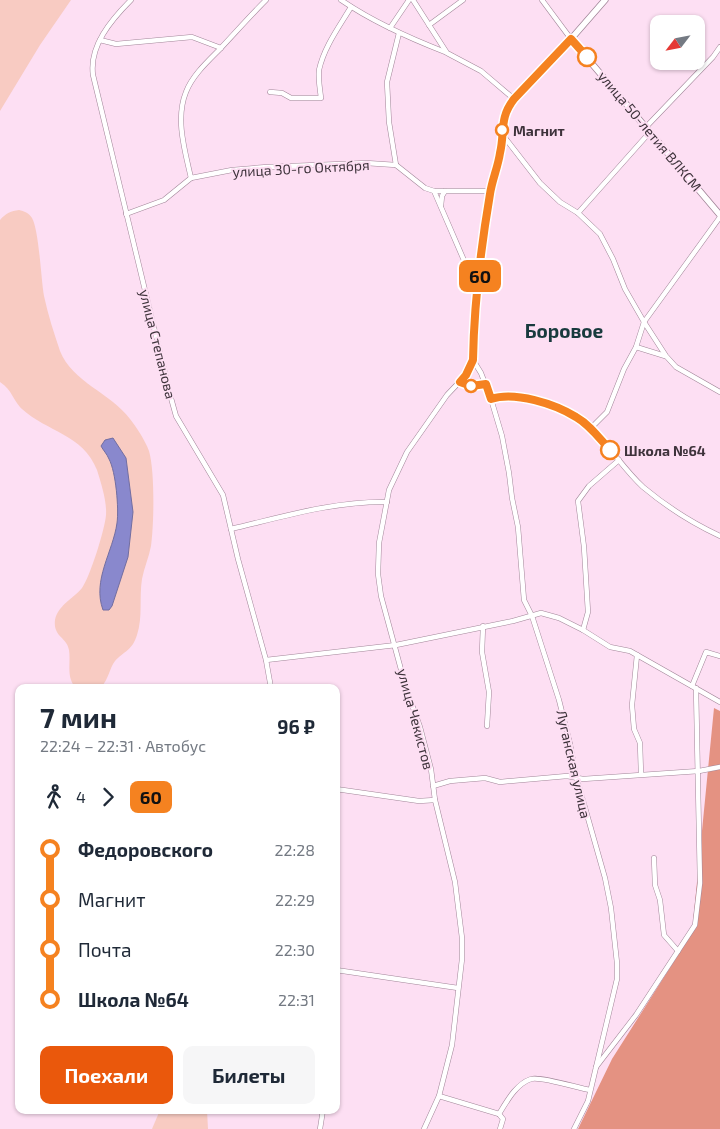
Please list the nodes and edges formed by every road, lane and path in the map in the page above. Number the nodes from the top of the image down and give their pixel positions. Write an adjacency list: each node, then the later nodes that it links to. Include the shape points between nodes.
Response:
1 (131, 0): 13 (street, улица Степанова)
2 (266, 0): 15 (street)
3 (341, 0): 8 (street)
4 (411, 0): 9 (street); 10 (street)
5 (463, 0): 9 (street)
6 (542, 0): 12 (street, улица 50-летия ВЛКСМ)
7 (605, 0): 12 (street)
8 (351, 7): 10 (street); 17 (street, via 333,36 319,71 321,98 291,98)
9 (429, 25): 16 (street)
10 (390, 28): 11 (street)
11 (399, 33): 16 (street); 21 (street, via 387,82)
12 (571, 39): 18 (street); 19 (street, улица 50-летия ВЛКСМ)
13 (100, 40): 15 (street, via 116,44 192,37); 28 (street, улица Степанова, via 94,51 93,75)
14 (720, 47): 19 (street)
15 (221, 48): 22 (street, via 185,93 183,143)
16 (447, 52): 18 (street, via 481,71)
17 (270, 92)
18 (514, 99): 20 (street, via 503,117)
19 (648, 130): 27 (street); 29 (street, улица 50-летия ВЛКСМ)
20 (502, 134): 25 (street, via 501,152); 27 (street, via 540,183 560,202)
21 (396, 166): 22 (street, улица 30-го Октября, via 366,163 267,167); 23 (street)
22 (191, 178): 28 (street, via 164,200)
23 (434, 191): 24 (street); 26 (street)
24 (445, 191): 25 (street); 26 (street)
25 (490, 191): 30 (street)
26 (441, 210): 30 (street, via 466,264)
27 (578, 213): 31 (street, via 600,234)
28 (126, 214): 42 (street, улица Степанова, via 176,416 222,495)
29 (720, 216): 31 (street)
30 (480, 276): 34 (street)
31 (644, 322): 32 (street); 33 (street)
32 (636, 347): 33 (street); 39 (street, via 607,412)
33 (666, 356): 37 (street, via 676,367)
34 (473, 360): 35 (street, улица Чекистов); 36 (street, Луганская улица)
35 (460, 382): 36 (street, via 471,386); 41 (street, улица Чекистов, via 425,424 407,452)
36 (486, 384): 38 (street, Луганская улица)
37 (720, 392)
38 (491, 399): 39 (street, via 500,396 532,400 565,412); 44 (street, Луганская улица, via 502,436 518,526 524,600)
39 (590, 428): 40 (street)
40 (619, 460): 43 (street, via 641,485 670,509); 46 (street, via 589,486 578,501 588,612)
41 (387, 502): 42 (street, via 311,510); 47 (street, улица Чекистов, via 379,543 378,574)
42 (231, 529): 50 (street, улица Степанова)
43 (720, 536)
44 (532, 616): 45 (street); 46 (street, via 541,613); 58 (street, Луганская улица, via 559,700)
45 (483, 626): 47 (street); 54 (street, via 482,652 489,692)
46 (583, 630): 48 (street, via 610,647)
47 (396, 645): 50 (street); 59 (street, улица Чекистов)
48 (637, 655): 52 (street); 57 (street, via 632,705 634,729 640,743)
49 (720, 656): 52 (street, via 706,652)
50 (266, 660): 51 (street, улица Степанова)
51 (271, 684)
52 (694, 687): 53 (street); 56 (street)
53 (720, 702)
54 (488, 726)
55 (720, 767): 56 (street)
56 (699, 771): 57 (street); 63 (street, via 700,883 695,925)
57 (641, 774): 58 (street, via 583,779)
58 (576, 776): 59 (street, via 500,782 485,778); 66 (street, Луганская улица, via 605,878 617,963 617,979)
59 (433, 786): 61 (street, улица Чекистов)
60 (340, 790): 61 (street, via 419,801)
61 (435, 800): 65 (street, улица Чекистов, via 456,882 462,938)
62 (654, 858): 63 (street, via 664,935)
63 (678, 951): 66 (street, via 623,1034)
64 (340, 971): 65 (street)
65 (458, 988): 68 (street, улица Чекистов, via 452,1045)
66 (594, 1070): 67 (street, Луганская улица)
67 (590, 1090): 70 (street, via 534,1078 512,1094); 74 (street, Луганская улица)
68 (439, 1096): 70 (street); 72 (street, улица Чекистов)
69 (322, 1114): 71 (street)
70 (499, 1114): 73 (street, via 503,1119)
71 (320, 1129)
72 (424, 1129)
73 (500, 1129)
74 (574, 1129)

